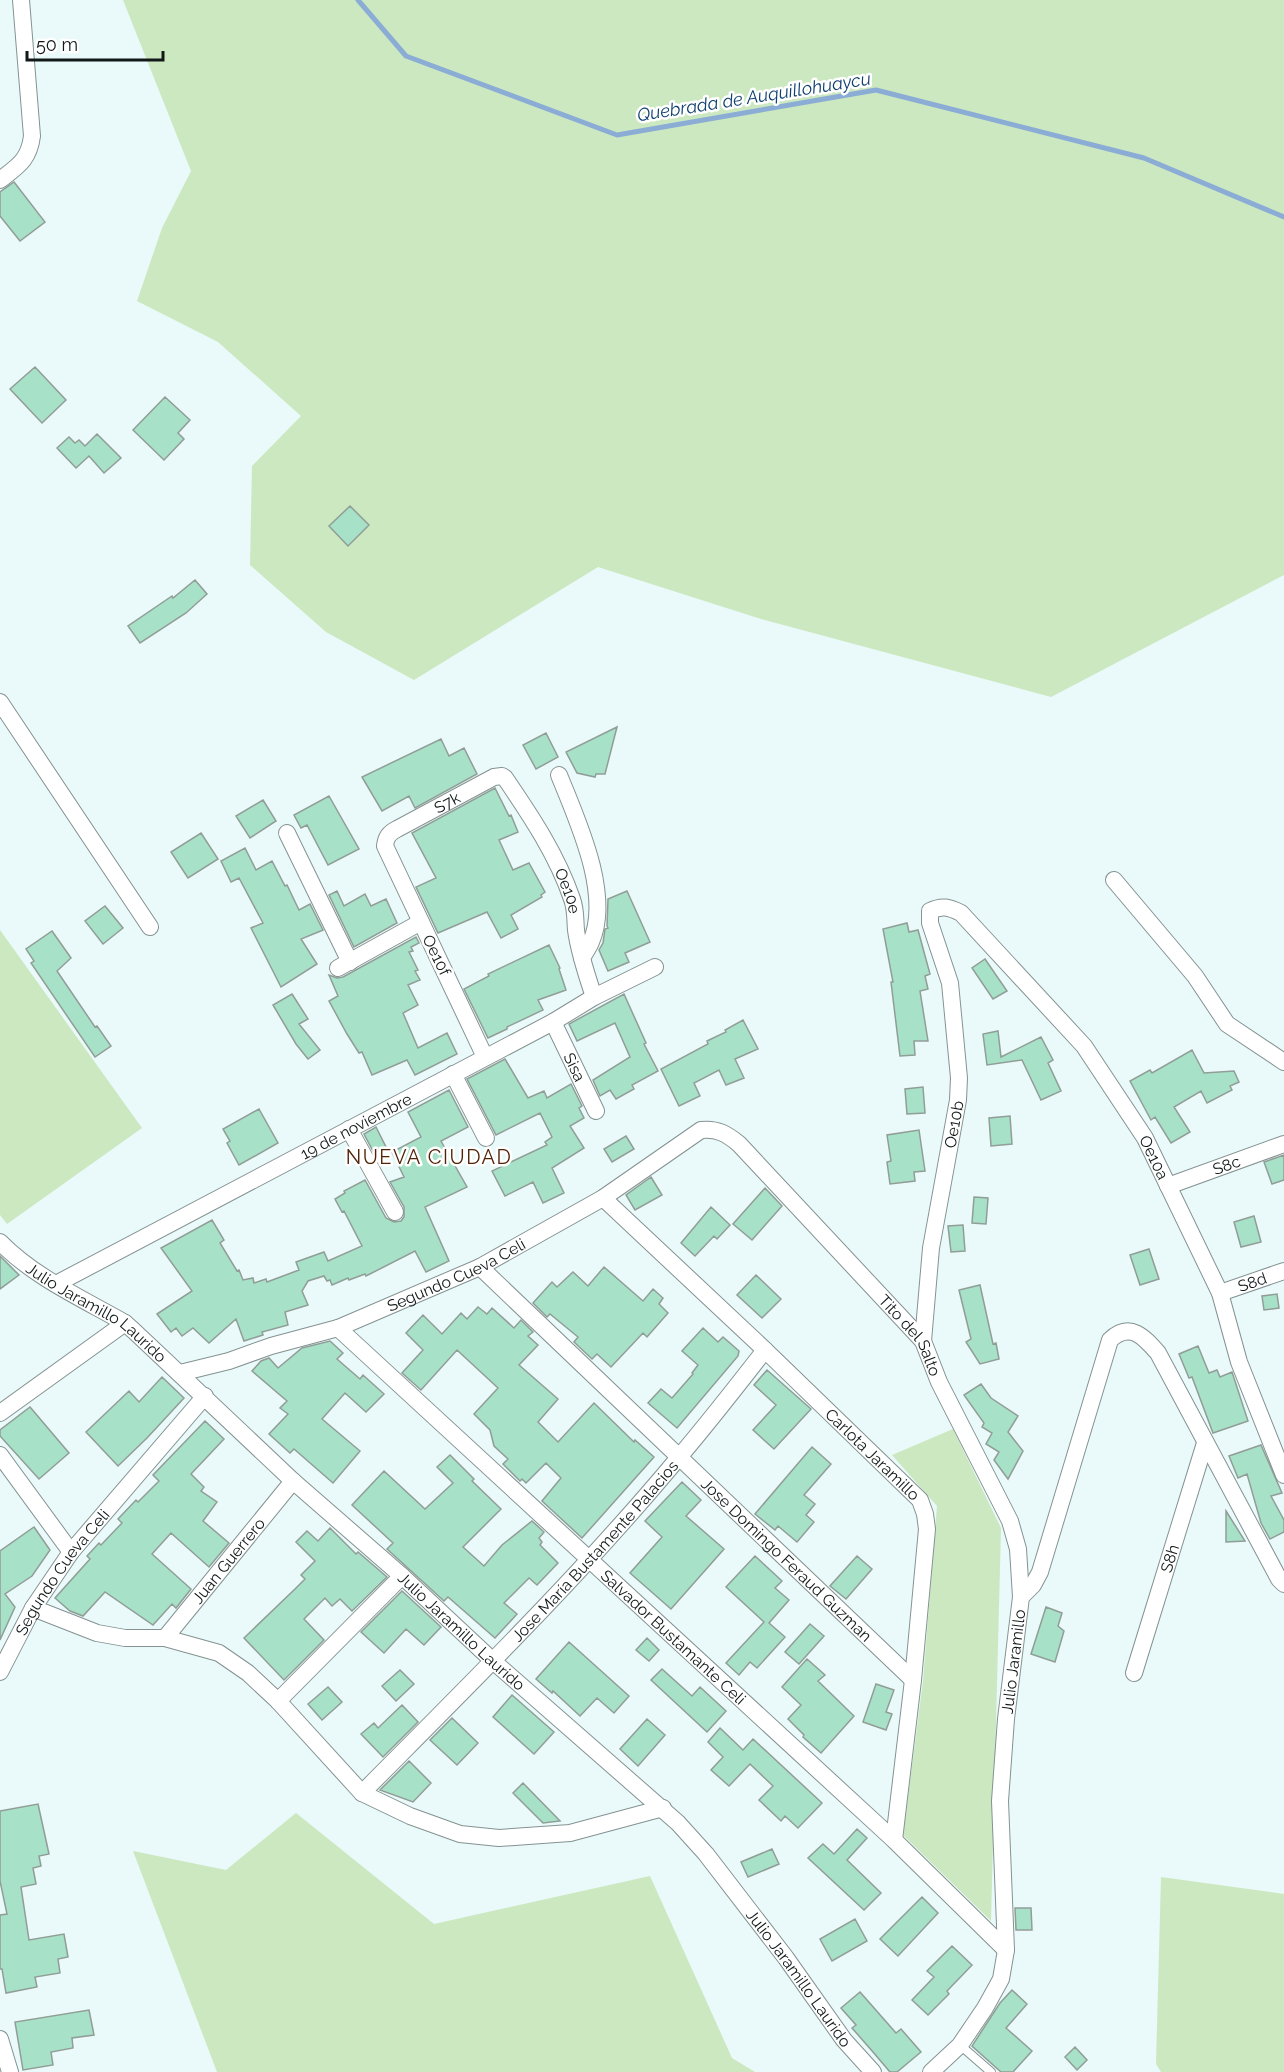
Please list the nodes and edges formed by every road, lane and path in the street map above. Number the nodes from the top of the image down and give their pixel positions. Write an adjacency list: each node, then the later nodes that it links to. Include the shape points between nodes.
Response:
1 (21, 0): 2 (street, via 32,136 23,162)
2 (0, 180)
3 (0, 702): 11 (street)
4 (560, 775): 12 (street, via 596,884 596,922)
5 (516, 795): 7 (street, S7k, via 505,778 494,777 390,832 385,846); 12 (street, Oe10e, via 552,851 572,899)
6 (287, 833): 10 (street, via 344,965)
7 (388, 853): 10 (street, Oe10f)
8 (1114, 880): 17 (street, via 1195,976 1227,1023)
9 (930, 911): 24 (street, Oe10a, via 940,906 961,913 1084,1046 1145,1138); 34 (street, Oe10b, via 930,924 950,983 960,1078 931,1248)
10 (421, 922): 16 (street, Oe10f)
11 (150, 927)
12 (582, 958): 14 (street, Oe10e)
13 (655, 967): 14 (street, 19 de noviembre)
14 (594, 998): 15 (street, 19 de noviembre)
15 (553, 1022): 16 (street, 19 de noviembre); 19 (street, Sisa)
16 (485, 1057): 18 (street, 19 de noviembre)
17 (1284, 1062)
18 (453, 1074): 20 (street, 19 de noviembre); 22 (street)
19 (596, 1111)
20 (349, 1129): 26 (street); 30 (street, 19 de noviembre)
21 (712, 1129): 25 (street, Segundo Cueva Celi, via 701,1130); 34 (street, Tito del Salto, via 739,1144)
22 (486, 1138)
23 (1284, 1144): 24 (street, S8c)
24 (1168, 1186): 31 (street, Oe10a)
25 (603, 1198): 28 (street, Segundo Cueva Celi); 35 (street, Carlota Jaramillo)
26 (395, 1212)
27 (0, 1242): 30 (street, Julio Jaramillo Laurido)
28 (480, 1267): 33 (street, Segundo Cueva Celi); 41 (street, Jose Domingo Feraud Guzman)
29 (1284, 1271): 31 (street, S8d)
30 (56, 1284): 32 (street, Julio Jaramillo Laurido)
31 (1220, 1293): 42 (street, Oe10a, via 1239,1362)
32 (125, 1323): 36 (street, Julio Jaramillo Laurido); 38 (street)
33 (338, 1329): 36 (street, Segundo Cueva Celi); 45 (street, Salvador Bustamante Celi)
34 (923, 1341): 48 (street, Tito del Salto, via 939,1382 1010,1521 1018,1549)
35 (765, 1350): 41 (street, Jose María Bustamente Palacios); 54 (street, Carlota Jaramillo, via 920,1500 927,1529)
36 (180, 1373): 37 (street, Julio Jaramillo Laurido)
37 (205, 1396): 43 (street, Julio Jaramillo Laurido); 44 (street, Segundo Cueva Celi)
38 (0, 1413)
39 (1205, 1443): 47 (street); 48 (street, Julio Jaramillo, via 1158,1353 1145,1337 1129,1331 1118,1333 1110,1340 1040,1572); 53 (street, S8h)
40 (0, 1455): 44 (street)
41 (680, 1457): 45 (street, Jose María Bustamente Palacios); 54 (street, Jose Domingo Feraud Guzman)
42 (1284, 1475)
43 (293, 1481): 46 (street, Julio Jaramillo Laurido); 50 (street, Juan Guerrero)
44 (71, 1552): 49 (street, Segundo Cueva Celi)
45 (588, 1560): 51 (street, Jose María Bustamente Palacios); 58 (street, Salvador Bustamante Celi)
46 (402, 1576): 51 (street, Julio Jaramillo Laurido); 55 (street)
47 (1284, 1584)
48 (1021, 1598): 59 (street, Julio Jaramillo, via 1000,1801)
49 (33, 1608): 50 (street, via 97,1632 125,1638); 52 (street, Segundo Cueva Celi)
50 (165, 1638): 55 (street, via 219,1653 248,1672)
51 (493, 1661): 56 (street, Jose María Bustamente Palacios); 57 (street, Julio Jaramillo Laurido)
52 (0, 1672)
53 (1134, 1673)
54 (913, 1680): 58 (street, Carlota Jaramillo)
55 (278, 1701): 56 (street)
56 (362, 1793): 57 (street, via 460,1834 499,1838 570,1833)
57 (663, 1808): 63 (street, Julio Jaramillo Laurido, via 706,1854 844,2040)
58 (894, 1840): 59 (street, Salvador Bustamante Celi)
59 (1006, 1950): 61 (street, Julio Jaramillo, via 1001,1978)
60 (0, 2039): 62 (street)
61 (960, 2045): 64 (street, Julio Jaramillo); 65 (lane)
62 (10, 2072)
63 (873, 2072)
64 (931, 2072)
65 (991, 2072)

